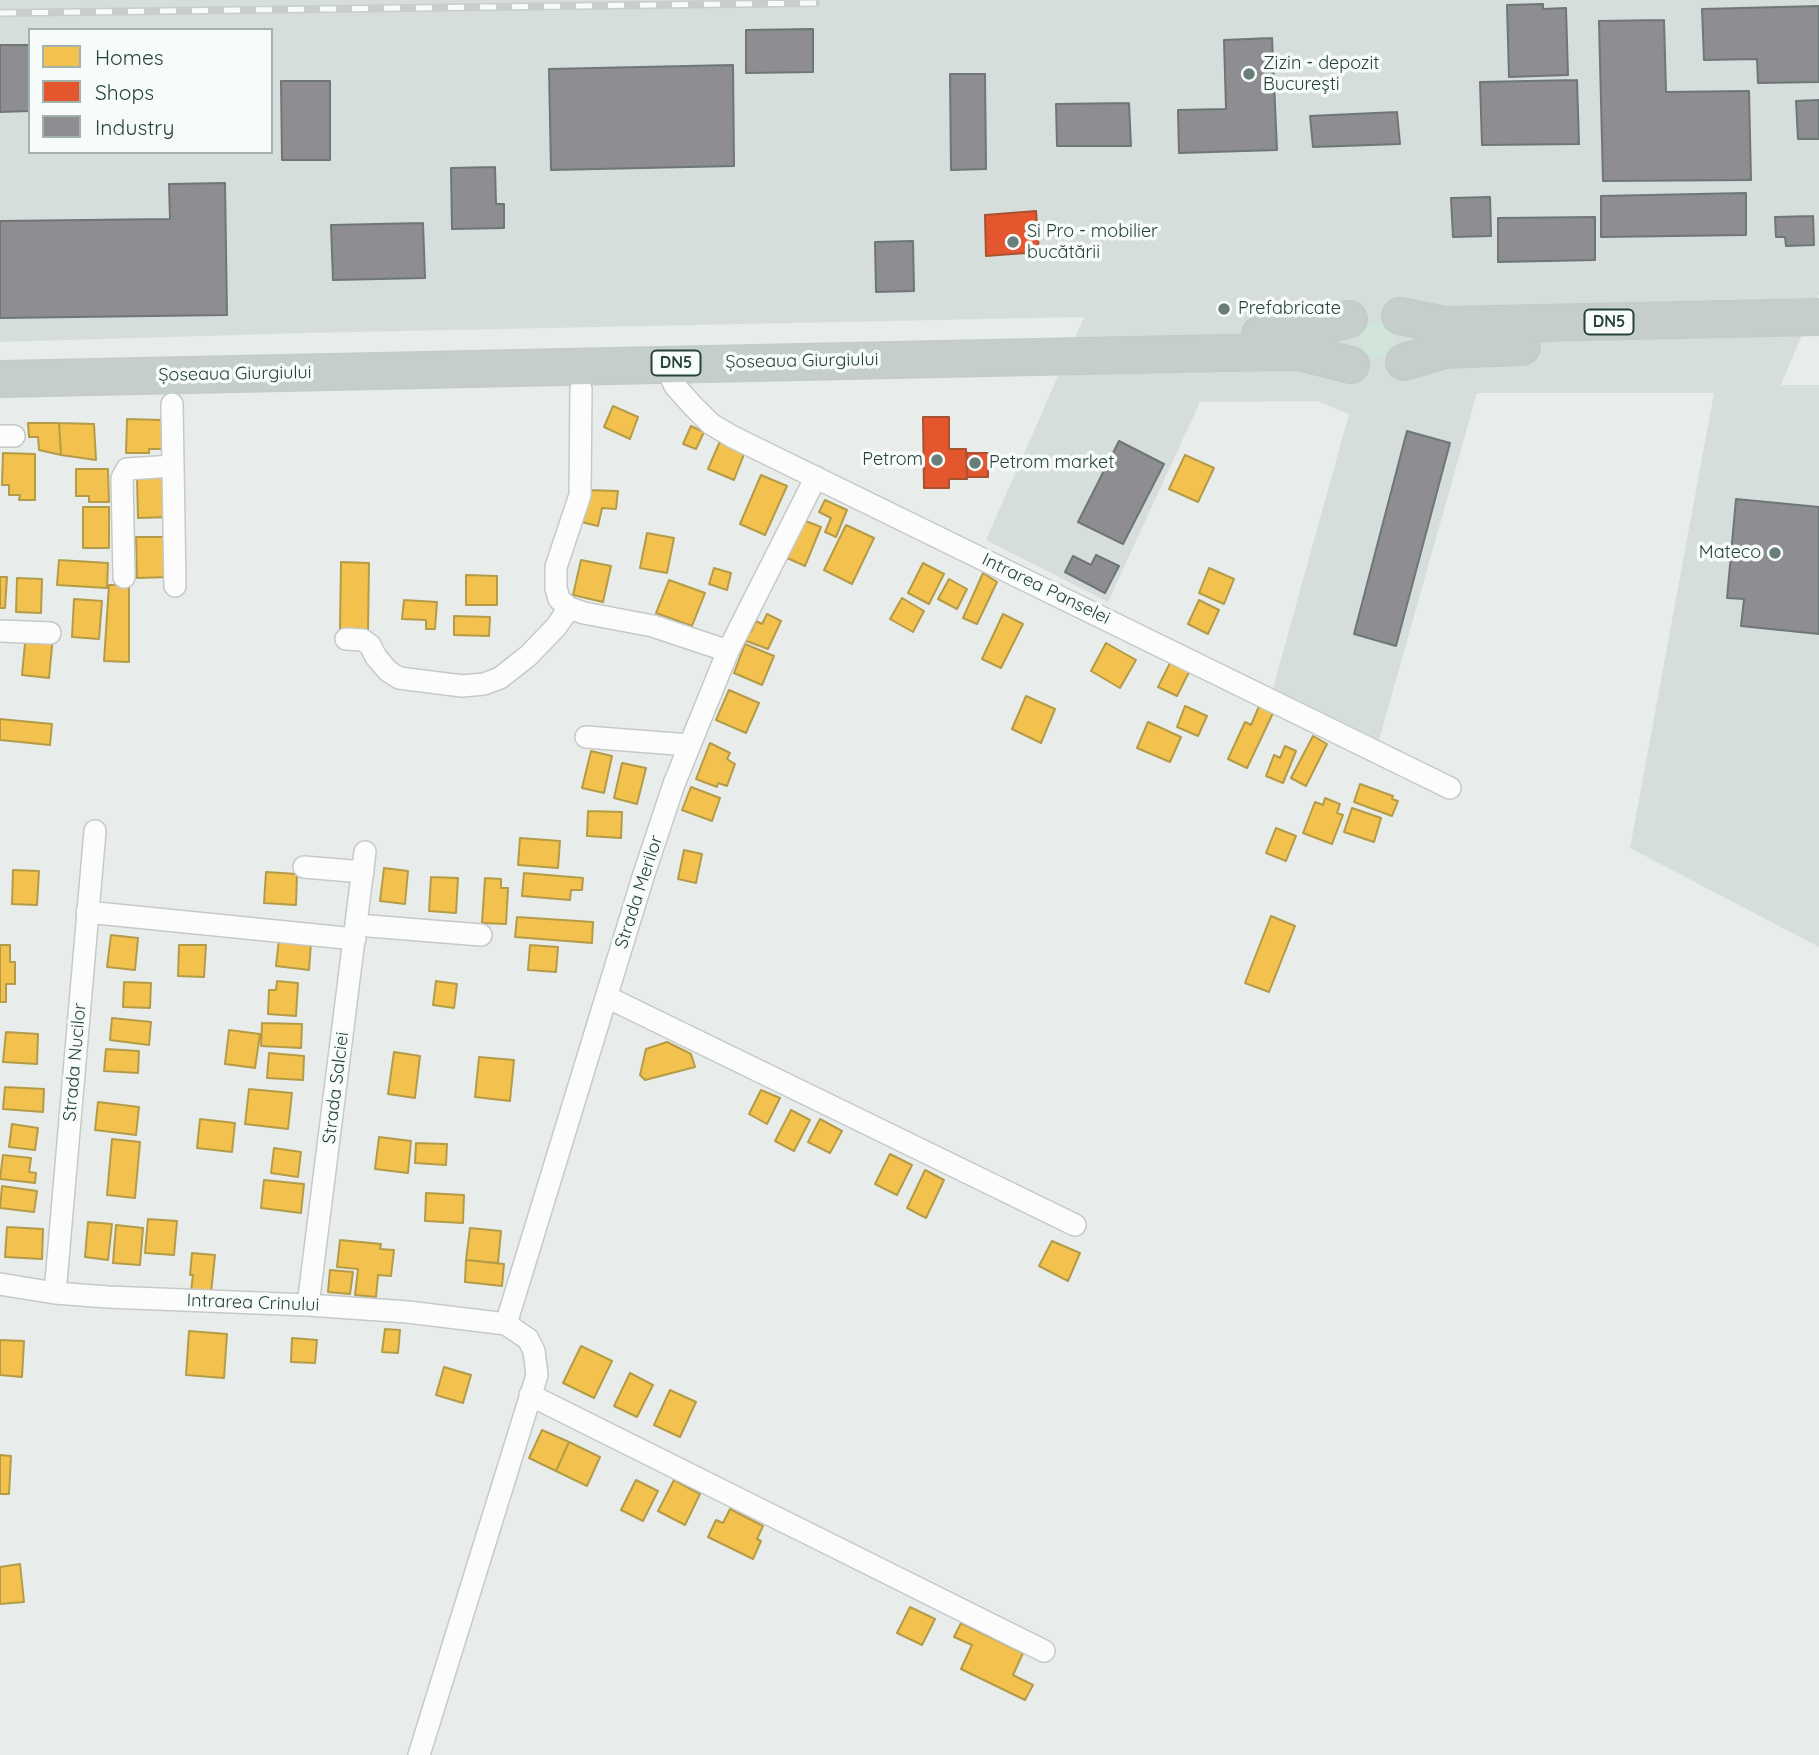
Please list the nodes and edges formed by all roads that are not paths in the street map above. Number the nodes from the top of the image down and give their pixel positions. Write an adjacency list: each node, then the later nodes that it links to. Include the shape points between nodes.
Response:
1 (1400, 316): 2 (highway, Șoseaua Giurgiului / DN5, via 1445,325); 3 (highway, Șoseaua Giurgiului / DN5, via 1376,306 1361,309); 6 (highway, via 1411,343)
2 (1819, 317)
3 (1349, 319): 5 (highway, Șoseaua Giurgiului / DN5, via 1295,333); 8 (highway, via 1342,347)
4 (1819, 340): 6 (highway, Șoseaua Giurgiului / DN5, via 1458,349)
5 (0, 360)
6 (1404, 362): 8 (highway, Șoseaua Giurgiului / DN5, via 1378,376)
7 (664, 363): 8 (highway, Șoseaua Giurgiului / DN5, via 1299,352); 9 (highway, Șoseaua Giurgiului / DN5); 13 (street, Intrarea Panselei, via 676,386 711,424)
8 (1351, 365)
9 (0, 379)
10 (580, 389): 16 (street, via 580,495 556,567 559,599)
11 (172, 404): 12 (street)
12 (173, 466): 14 (street, via 127,469 122,478); 15 (street)
13 (816, 477): 20 (street, Strada Merilor); 23 (street, Intrarea Panselei)
14 (124, 577)
15 (175, 586)
16 (569, 608): 19 (street, via 528,656 500,678 484,684 462,686 398,678 370,645); 20 (street, via 653,626)
17 (0, 631): 18 (street)
18 (50, 633)
19 (346, 639)
20 (728, 651): 22 (street, Strada Merilor)
21 (586, 737): 22 (street)
22 (689, 745): 29 (street, Strada Merilor)
23 (1450, 788)
24 (94, 831): 26 (street, Strada Nucilor)
25 (304, 867): 27 (street, Strada Salciei, via 364,862)
26 (88, 912): 27 (street); 32 (street, Strada Nucilor)
27 (356, 932): 28 (street); 33 (street, Strada Salciei)
28 (481, 934)
29 (607, 998): 30 (street); 34 (street, Strada Merilor)
30 (1075, 1225)
31 (0, 1284): 32 (street, Intrarea Crinului)
32 (55, 1293): 33 (street, Intrarea Crinului)
33 (308, 1305): 34 (street, Intrarea Crinului)
34 (506, 1324): 35 (street, via 528,1339 534,1352 537,1375)
35 (530, 1395): 36 (street); 37 (street)
36 (1044, 1651)
37 (419, 1755)

